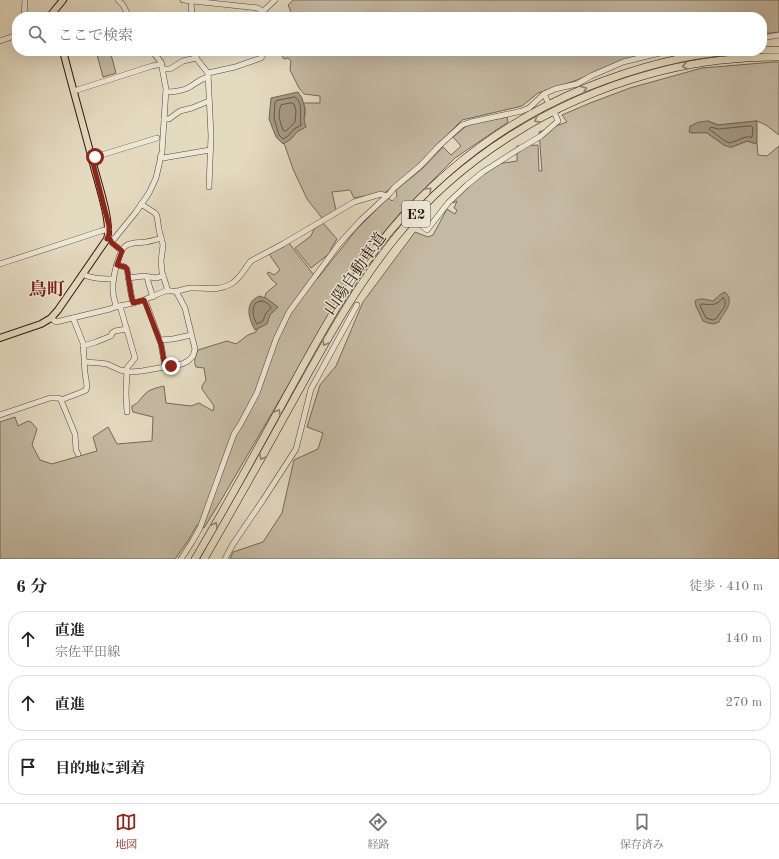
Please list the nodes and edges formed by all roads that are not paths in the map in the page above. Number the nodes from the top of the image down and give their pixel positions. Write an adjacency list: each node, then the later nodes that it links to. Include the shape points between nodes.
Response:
1 (25, 0): 7 (street)
2 (63, 0): 8 (main road)
3 (118, 0): 9 (street)
4 (183, 0): 6 (street)
5 (275, 0): 11 (street)
6 (190, 1): 10 (street); 11 (street, via 258,8)
7 (24, 12)
8 (54, 12)
9 (126, 12)
10 (191, 12)
11 (263, 12)
12 (779, 34): 14 (street)
13 (12, 37): 15 (street)
14 (767, 37)
15 (0, 41)
16 (767, 50): 17 (highway)
17 (779, 50)
18 (64, 56): 27 (main road)
19 (156, 56): 25 (street)
20 (262, 56): 26 (street)
21 (648, 56): 29 (street, via 623,62 577,84 555,88)
22 (697, 56): 75 (highway, 山陽自動車道 / E2, one-way to 22, via 313,347 372,255 412,207 460,162 496,135 544,107 647,66)
23 (779, 57): 76 (highway, 山陽自動車道 / E2, one-way to 76, via 703,63 650,74 606,88 527,126 460,173 417,213 360,286 320,350)
24 (196, 58): 25 (street, via 183,61 170,69); 26 (street)
25 (162, 67): 27 (street, via 152,66); 28 (street)
26 (208, 75): 28 (street, via 188,88); 31 (street)
27 (74, 91): 37 (main road)
28 (166, 92): 33 (street)
29 (544, 94): 30 (street); 39 (street, via 522,111 462,125 394,188)
30 (547, 100)
31 (209, 101): 33 (street); 35 (street)
32 (555, 114): 41 (street, via 558,121 542,136 483,172 448,203 427,230)
33 (164, 119): 36 (street)
34 (157, 138): 37 (street)
35 (210, 150): 36 (street); 38 (street)
36 (160, 157): 40 (street, via 156,178)
37 (92, 159): 42 (main road)
38 (209, 187)
39 (390, 196): 54 (street, via 380,194 348,205 252,261 239,278 224,287); 74 (street, via 361,220 339,244 289,312 276,339 257,393 234,434 200,528)
40 (141, 204): 43 (street, via 157,216); 44 (street, via 114,239)
41 (422, 226)
42 (109, 229): 44 (main road); 46 (street)
43 (161, 238): 45 (street, via 125,245); 49 (street)
44 (109, 239): 45 (street); 48 (main road)
45 (122, 251): 47 (street)
46 (0, 264)
47 (117, 265): 51 (street, via 127,269); 52 (street)
48 (83, 274): 52 (street); 60 (main road)
49 (163, 276): 50 (street); 53 (street)
50 (147, 277): 51 (street); 55 (street)
51 (128, 278): 57 (street)
52 (114, 279): 59 (street, via 113,298)
53 (168, 291): 54 (street); 55 (street)
54 (176, 291): 63 (street, via 185,308)
55 (153, 297): 56 (street)
56 (144, 300): 57 (street); 65 (street)
57 (133, 303): 59 (street)
58 (357, 305): 77 (street, via 311,389 296,449)
59 (118, 306): 61 (street); 62 (street)
60 (51, 318): 61 (street, via 56,322); 64 (main road)
61 (73, 318): 66 (street)
62 (127, 329): 66 (street, via 115,331 105,339); 69 (street, via 134,358)
63 (192, 334): 65 (street); 68 (street, via 195,349 193,356 182,364)
64 (0, 338)
65 (160, 340): 68 (street)
66 (83, 346): 67 (street)
67 (84, 362): 69 (street, via 107,364); 70 (street, via 86,390)
68 (165, 367): 69 (street)
69 (127, 371): 71 (street)
70 (61, 400): 72 (street, via 50,398); 73 (street, via 74,434)
71 (127, 412)
72 (0, 415)
73 (78, 454)
74 (181, 559)
75 (195, 559)
76 (204, 559)
77 (225, 559)

